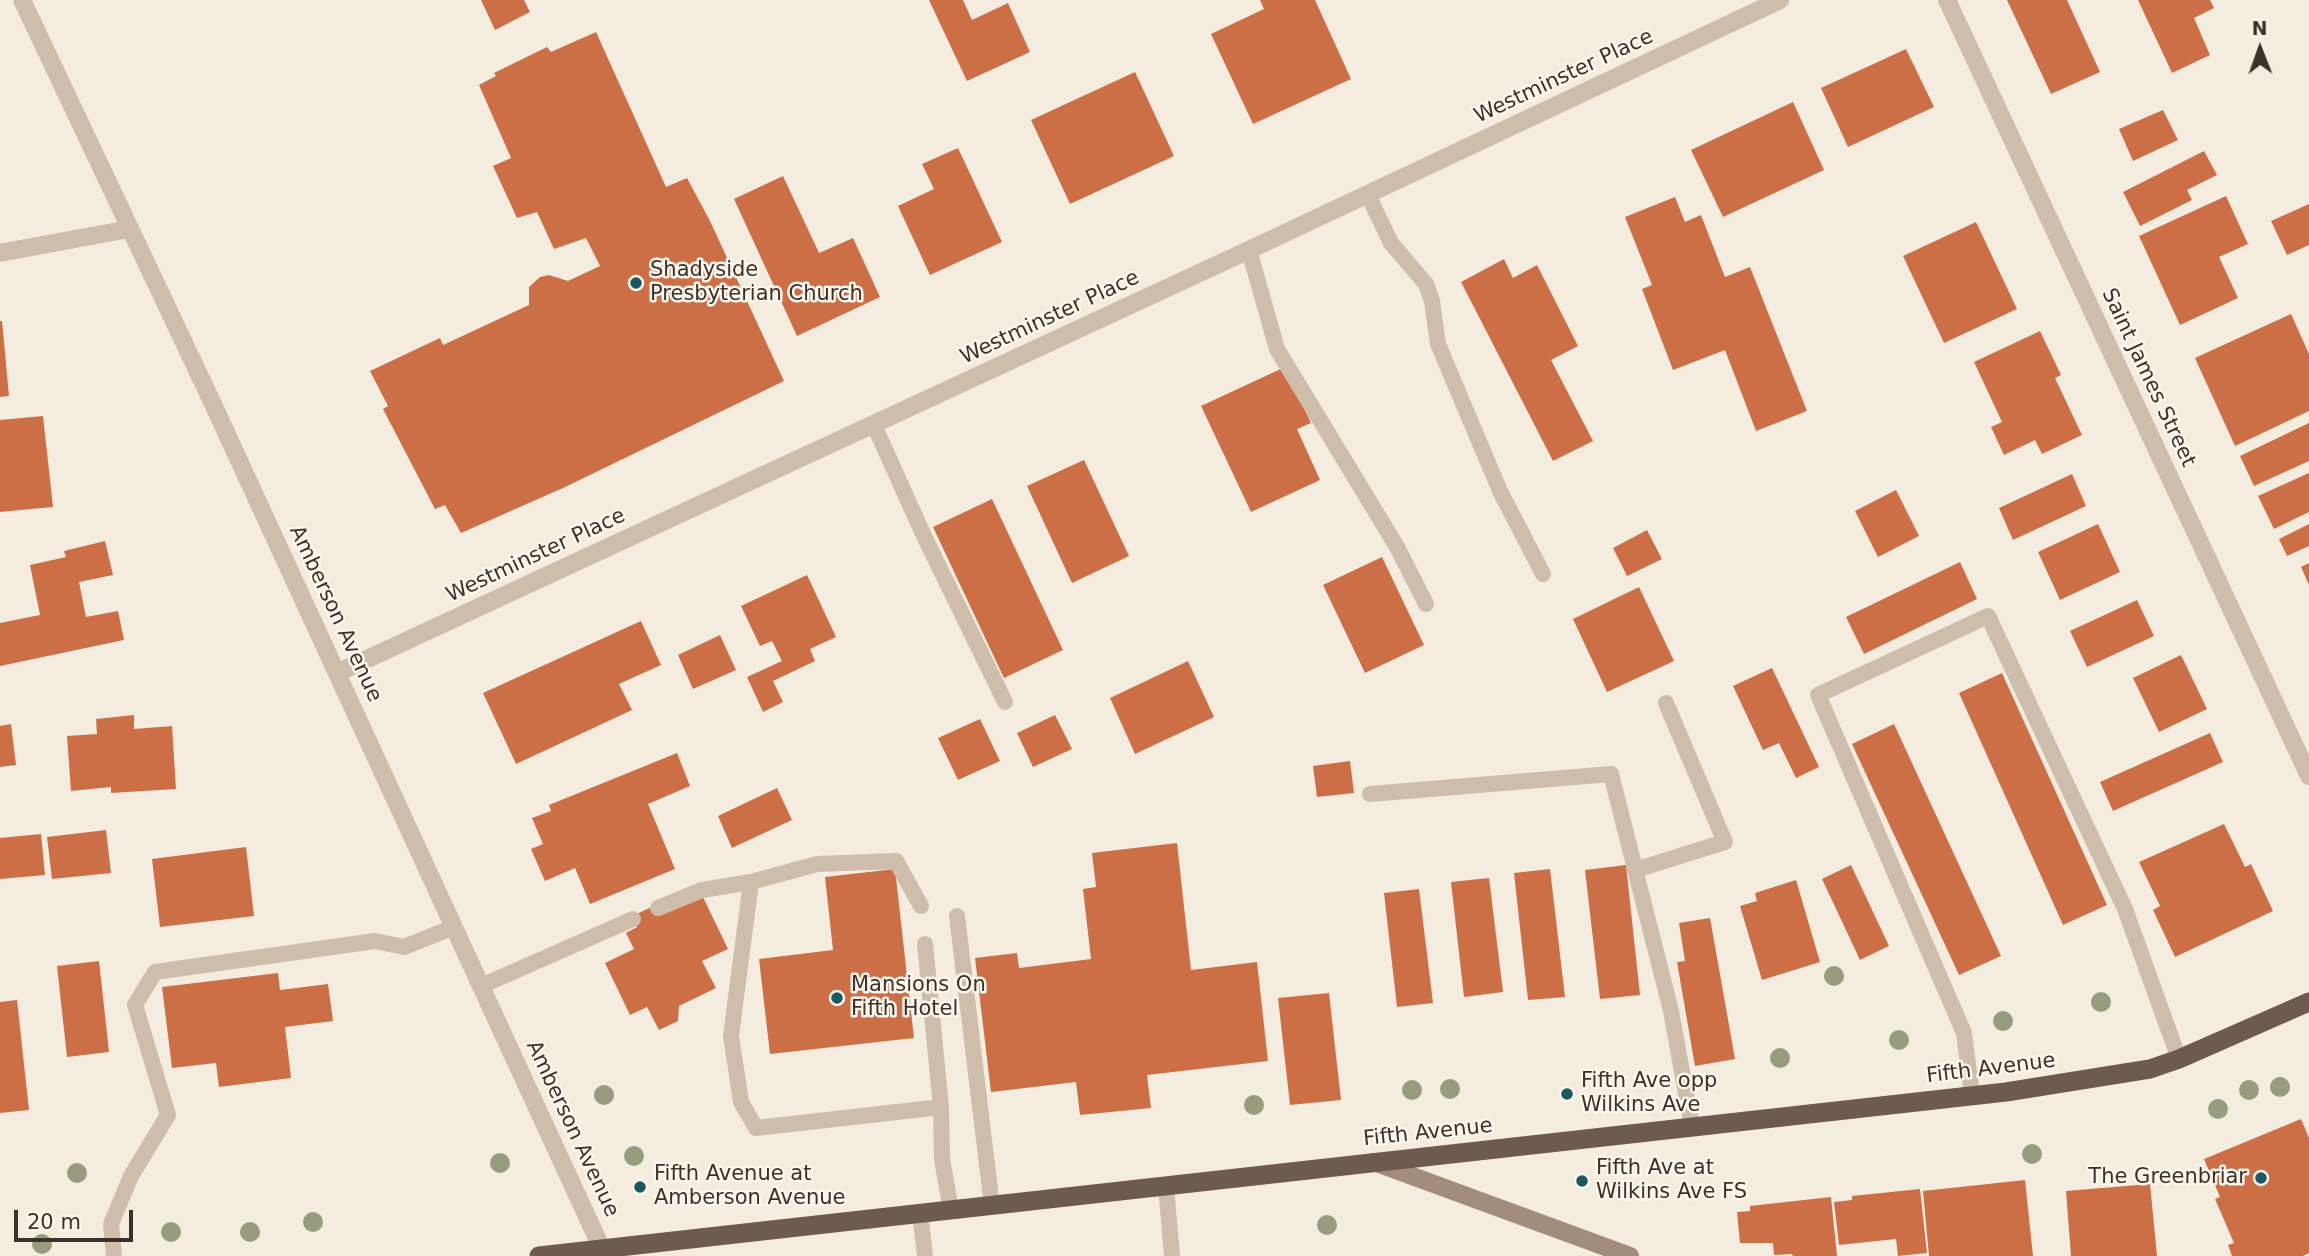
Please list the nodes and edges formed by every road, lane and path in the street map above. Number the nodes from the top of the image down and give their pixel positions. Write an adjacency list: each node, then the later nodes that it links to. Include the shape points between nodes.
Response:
1 (22, 0): 5 (street, Amberson Avenue)
2 (1780, 0): 4 (street, Westminster Place)
3 (1947, 0): 14 (street, Saint James Street)
4 (1368, 195): 6 (street, Westminster Place); 9 (lane, via 1391,243 1426,284 1438,344 1500,491)
5 (129, 229): 7 (street); 11 (street, Amberson Avenue)
6 (1249, 250): 8 (street, Westminster Place); 10 (lane, via 1277,349 1397,547)
7 (0, 253)
8 (874, 425): 11 (street, Westminster Place); 12 (lane)
9 (1543, 574)
10 (1426, 604)
11 (337, 673): 22 (street, Amberson Avenue)
12 (1004, 702)
13 (1666, 703): 16 (lane, via 1725,842)
14 (2309, 776)
15 (1370, 794): 16 (lane, via 1611,774)
16 (1635, 870): 29 (lane, via 1671,1011)
17 (751, 882): 18 (lane, via 817,864 896,862); 19 (lane, via 702,890); 28 (lane, via 731,1036 741,1102 757,1128)
18 (921, 906)
19 (658, 908)
20 (957, 916): 32 (lane)
21 (633, 919): 24 (lane)
22 (454, 927): 24 (street, Amberson Avenue); 36 (lane, via 404,947 375,941 155,972 135,1005 168,1115 131,1176 111,1224)
23 (925, 944): 28 (lane)
24 (481, 986): 35 (street, Amberson Avenue)
25 (2309, 1002): 26 (highway, Fifth Avenue)
26 (2179, 1059): 27 (highway, Fifth Avenue, via 2150,1069); 27 (lane, via 2125,909 1988,616 1818,695 1964,1033)
27 (1972, 1095): 29 (highway, Fifth Avenue)
28 (941, 1107): 33 (lane, via 942,1159)
29 (1692, 1126): 30 (highway, Fifth Avenue)
30 (1374, 1163): 31 (highway, Fifth Avenue); 40 (main road)
31 (1166, 1186): 32 (highway, Fifth Avenue); 39 (lane)
32 (992, 1206): 33 (highway, Fifth Avenue)
33 (951, 1210): 34 (highway, Fifth Avenue)
34 (920, 1213): 35 (highway, Fifth Avenue); 38 (lane)
35 (602, 1249): 37 (highway, Fifth Avenue)
36 (114, 1256)
37 (539, 1256)
38 (925, 1256)
39 (1172, 1256)
40 (1630, 1256)

